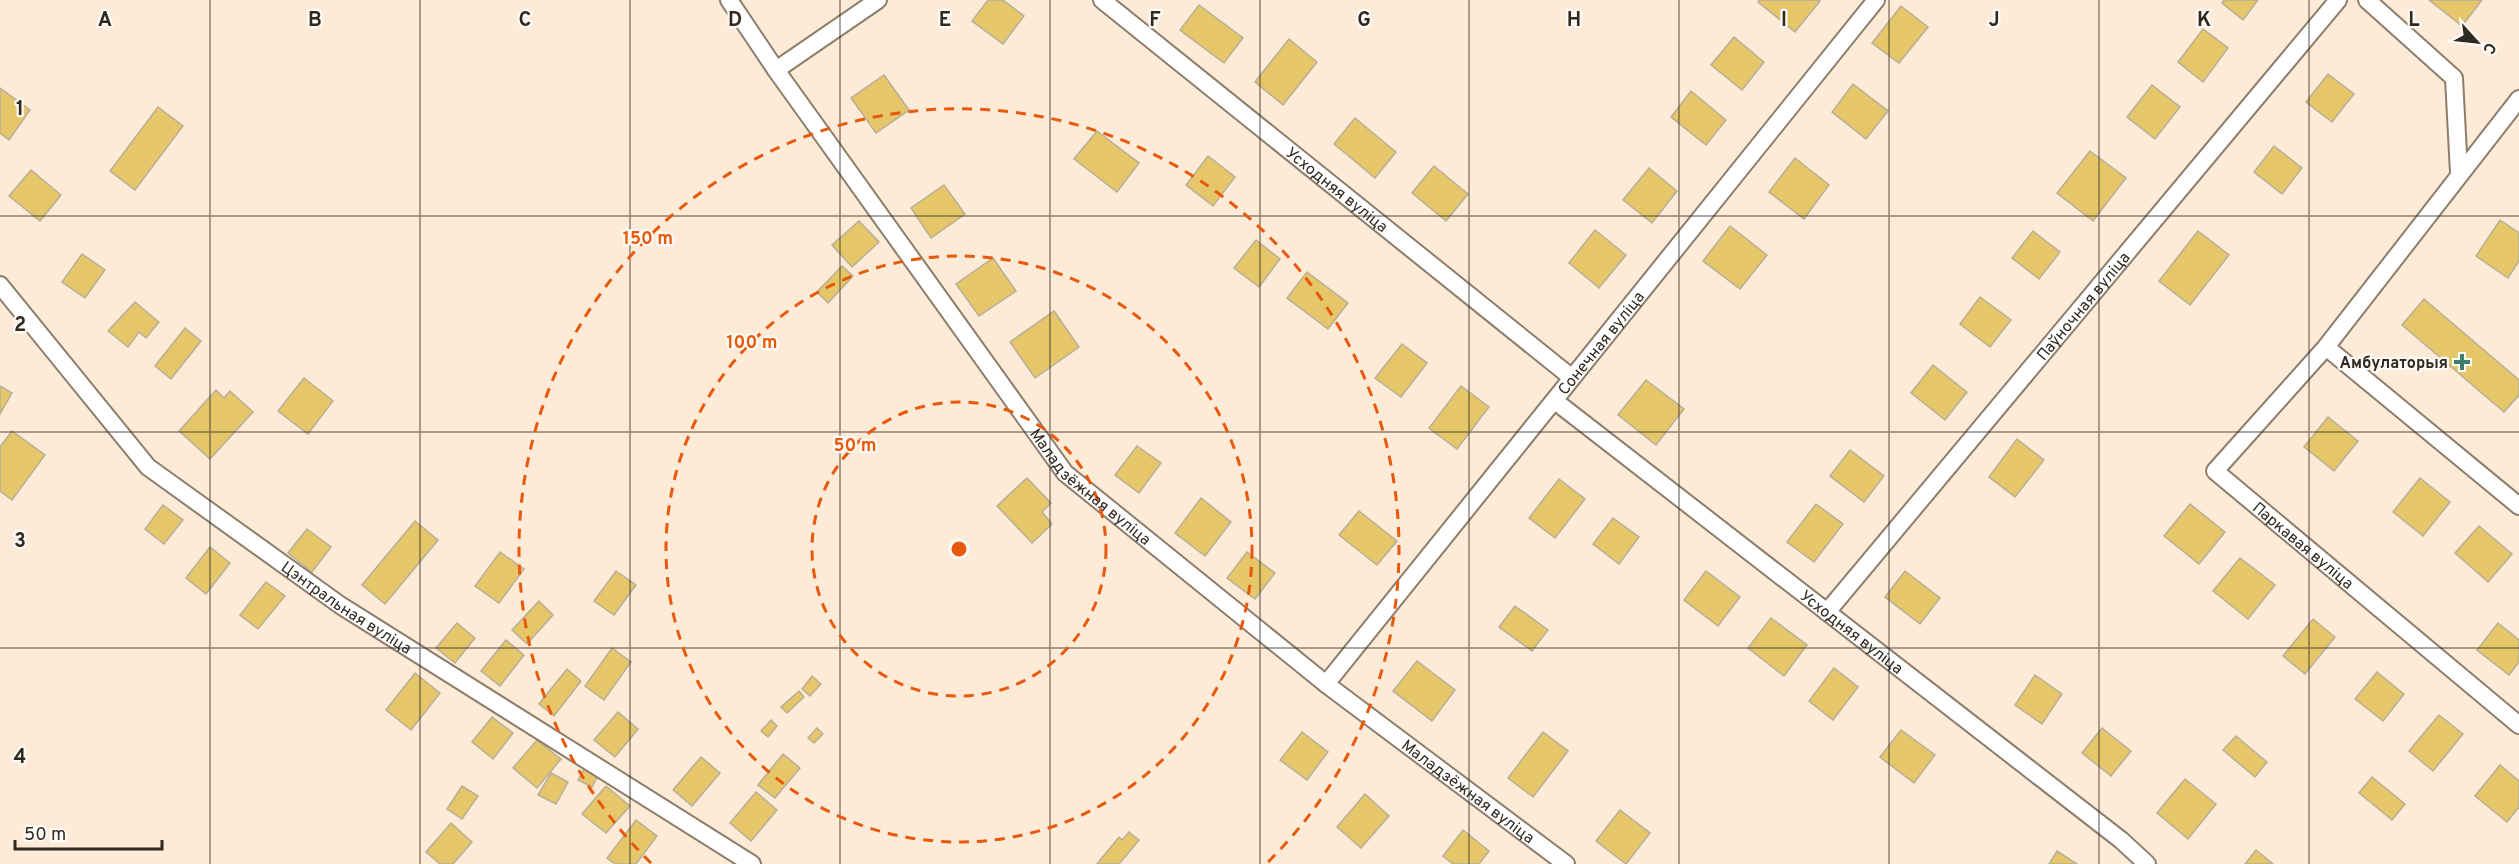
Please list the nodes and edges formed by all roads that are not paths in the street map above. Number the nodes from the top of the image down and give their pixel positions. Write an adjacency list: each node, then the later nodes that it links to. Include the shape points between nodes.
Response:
1 (729, 0): 7 (street, Маладзёжная вуліца)
2 (878, 0): 7 (street)
3 (1102, 0): 12 (street, Усходняя вуліца)
4 (1876, 0): 12 (street, Сонечная вуліца)
5 (2338, 0): 15 (street, Паўночная вуліца)
6 (2367, 0): 9 (street, via 2454,78)
7 (776, 69): 16 (street, Маладзёжная вуліца, via 1065,473)
8 (2519, 99): 9 (street, Паркавая вуліца)
9 (2459, 173): 11 (street, Паркавая вуліца)
10 (0, 285): 18 (street, Цэнтральная вуліца, via 148,467 340,605)
11 (2326, 347): 14 (street); 17 (street, Паркавая вуліца, via 2216,471)
12 (1571, 377): 13 (street, Сонечная вуліца)
13 (1555, 401): 15 (street, Усходняя вуліца); 16 (street, Сонечная вуліца)
14 (2519, 506)
15 (1827, 612): 20 (street, Усходняя вуліца)
16 (1326, 684): 19 (street, Маладзёжная вуліца)
17 (2519, 725)
18 (752, 864)
19 (1566, 864)
20 (2147, 864)

